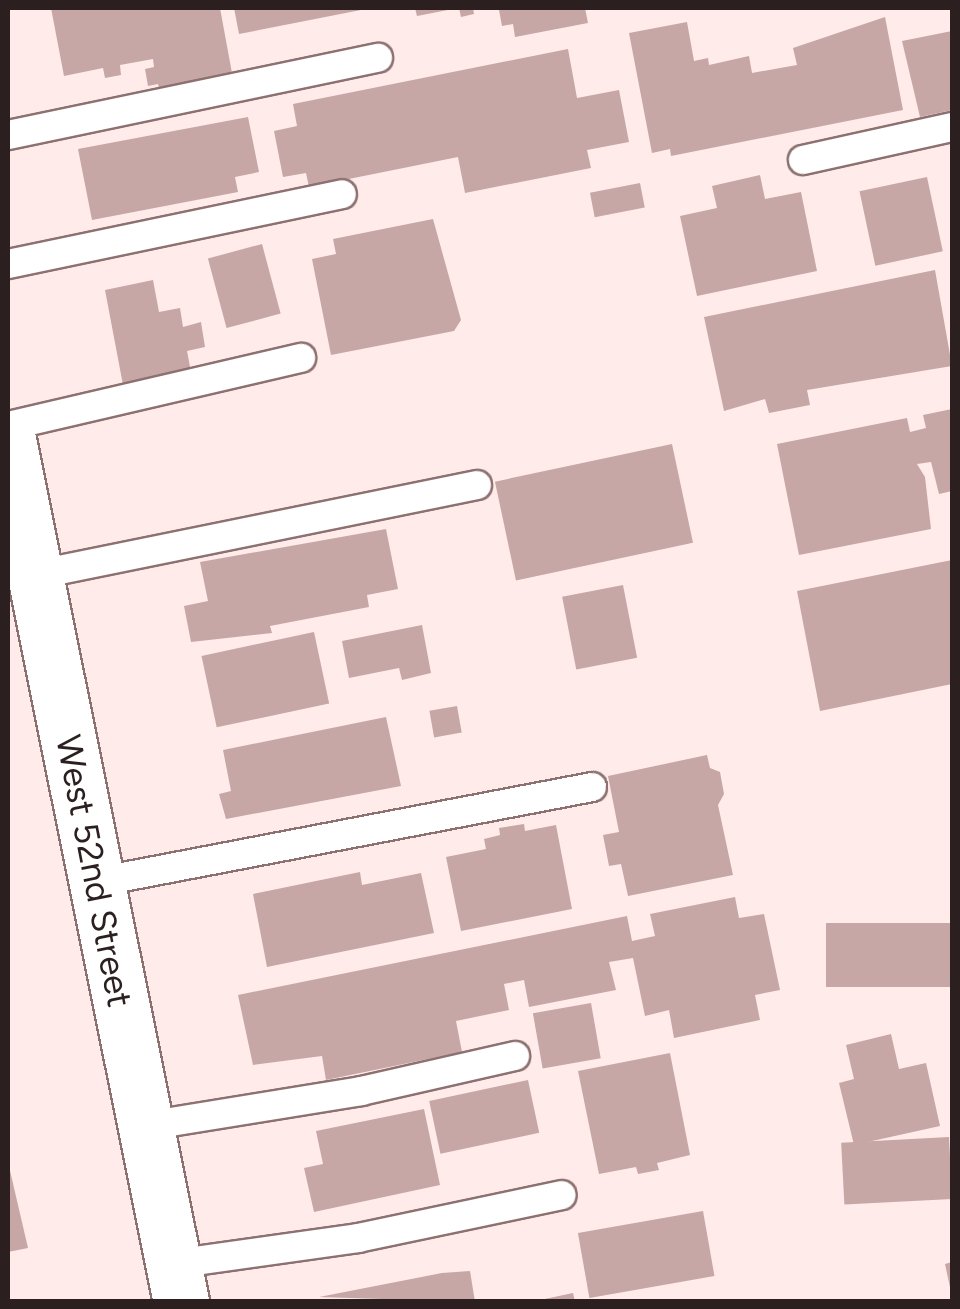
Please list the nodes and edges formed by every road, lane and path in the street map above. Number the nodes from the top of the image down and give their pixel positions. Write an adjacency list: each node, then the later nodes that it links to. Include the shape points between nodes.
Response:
1 (378, 58): 3 (lane)
2 (952, 127): 4 (lane)
3 (8, 135)
4 (803, 160)
5 (342, 194): 6 (lane)
6 (8, 264)
7 (300, 358): 8 (lane)
8 (8, 426)
9 (8, 440): 11 (street, West 52nd Street)
10 (477, 485): 11 (lane)
11 (35, 575): 13 (street, West 52nd Street)
12 (592, 787): 13 (lane)
13 (96, 882): 15 (street, West 52nd Street)
14 (516, 1056): 15 (lane, via 361,1091)
15 (146, 1126): 17 (street, West 52nd Street)
16 (562, 1196): 17 (lane)
17 (178, 1283)

